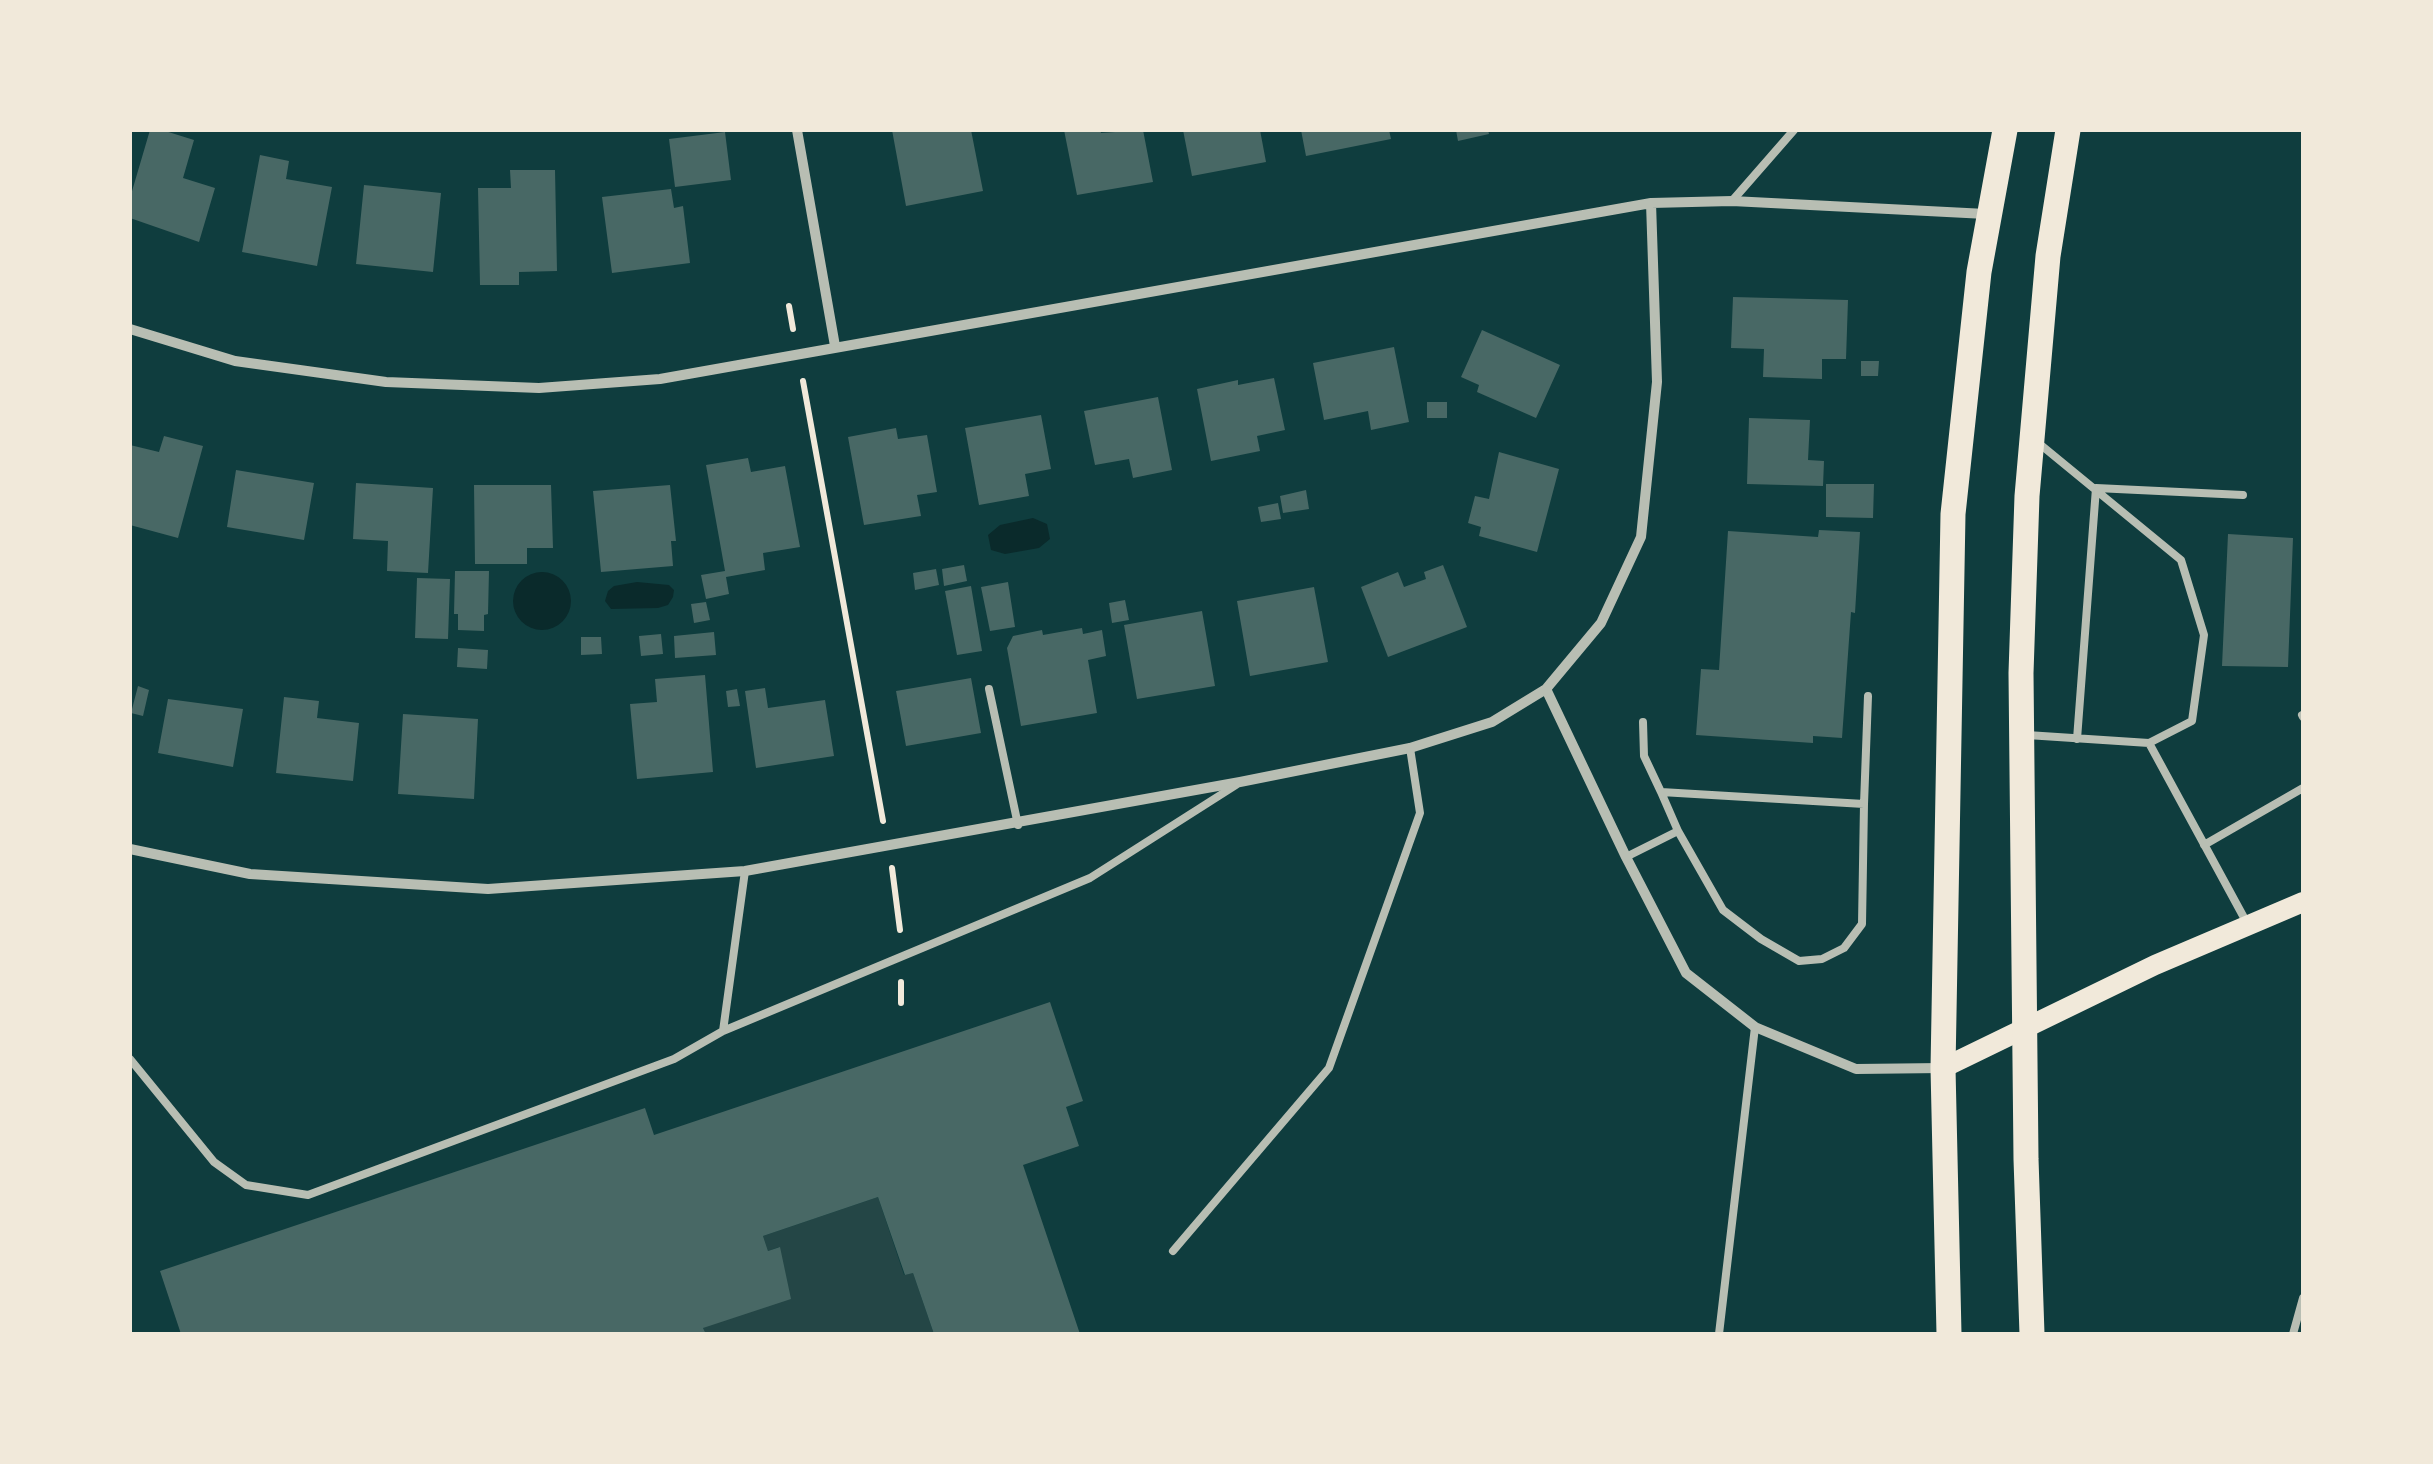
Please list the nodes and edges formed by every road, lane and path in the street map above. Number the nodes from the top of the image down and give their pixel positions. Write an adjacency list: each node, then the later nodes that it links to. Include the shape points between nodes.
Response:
1 (796, 130): 10 (street)
2 (1794, 130): 5 (lane)
3 (2005, 130): 7 (main road)
4 (2068, 130): 12 (main road, via 2048,256)
5 (1732, 201): 6 (street); 7 (street)
6 (1651, 202): 10 (street); 16 (street, via 1657,382 1641,538 1601,623)
7 (1988, 214): 42 (main road, via 1953,514)
8 (789, 306): 11 (path)
9 (130, 329): 11 (street, via 235,360 386,382 501,387 660,379)
10 (835, 346): 11 (street)
11 (798, 353): 30 (path)
12 (2032, 438): 13 (lane); 19 (main road)
13 (2096, 488): 14 (lane); 20 (lane); 21 (lane, via 2181,560 2204,635 2192,722)
14 (2243, 496)
15 (989, 689): 27 (lane)
16 (1546, 689): 22 (street, via 1492,722); 32 (street)
17 (1868, 696): 26 (lane)
18 (1643, 722): 25 (lane, via 1644,756)
19 (2022, 735): 20 (lane); 39 (main road)
20 (2076, 738): 21 (lane)
21 (2149, 742): 29 (lane)
22 (1410, 748): 23 (street); 43 (lane, via 1420,813 1329,1068)
23 (1240, 782): 27 (street); 36 (lane, via 1090,878)
24 (2303, 788): 29 (lane)
25 (1661, 792): 26 (lane); 28 (lane)
26 (1864, 804): 28 (lane, via 1862,924 1844,948 1822,959 1799,962 1723,910)
27 (1018, 824): 30 (street)
28 (1678, 830): 32 (lane)
29 (2204, 845): 35 (lane)
30 (888, 847): 33 (street); 36 (path)
31 (130, 848): 33 (street, via 250,874 488,889)
32 (1626, 857): 38 (street, via 1686,972)
33 (746, 871): 40 (lane)
34 (2303, 902): 35 (main road)
35 (2248, 925): 39 (main road)
36 (901, 958): 37 (path); 40 (lane)
37 (901, 1003)
38 (1755, 1027): 42 (street, via 1856,1069); 45 (lane)
39 (2025, 1028): 42 (main road); 47 (main road)
40 (723, 1032): 41 (lane, via 674,1060 308,1196 246,1186 214,1162)
41 (130, 1059)
42 (1943, 1068): 46 (main road)
43 (1173, 1251)
44 (2303, 1298): 48 (lane)
45 (1719, 1334)
46 (1949, 1334)
47 (2032, 1334)
48 (2293, 1334)

